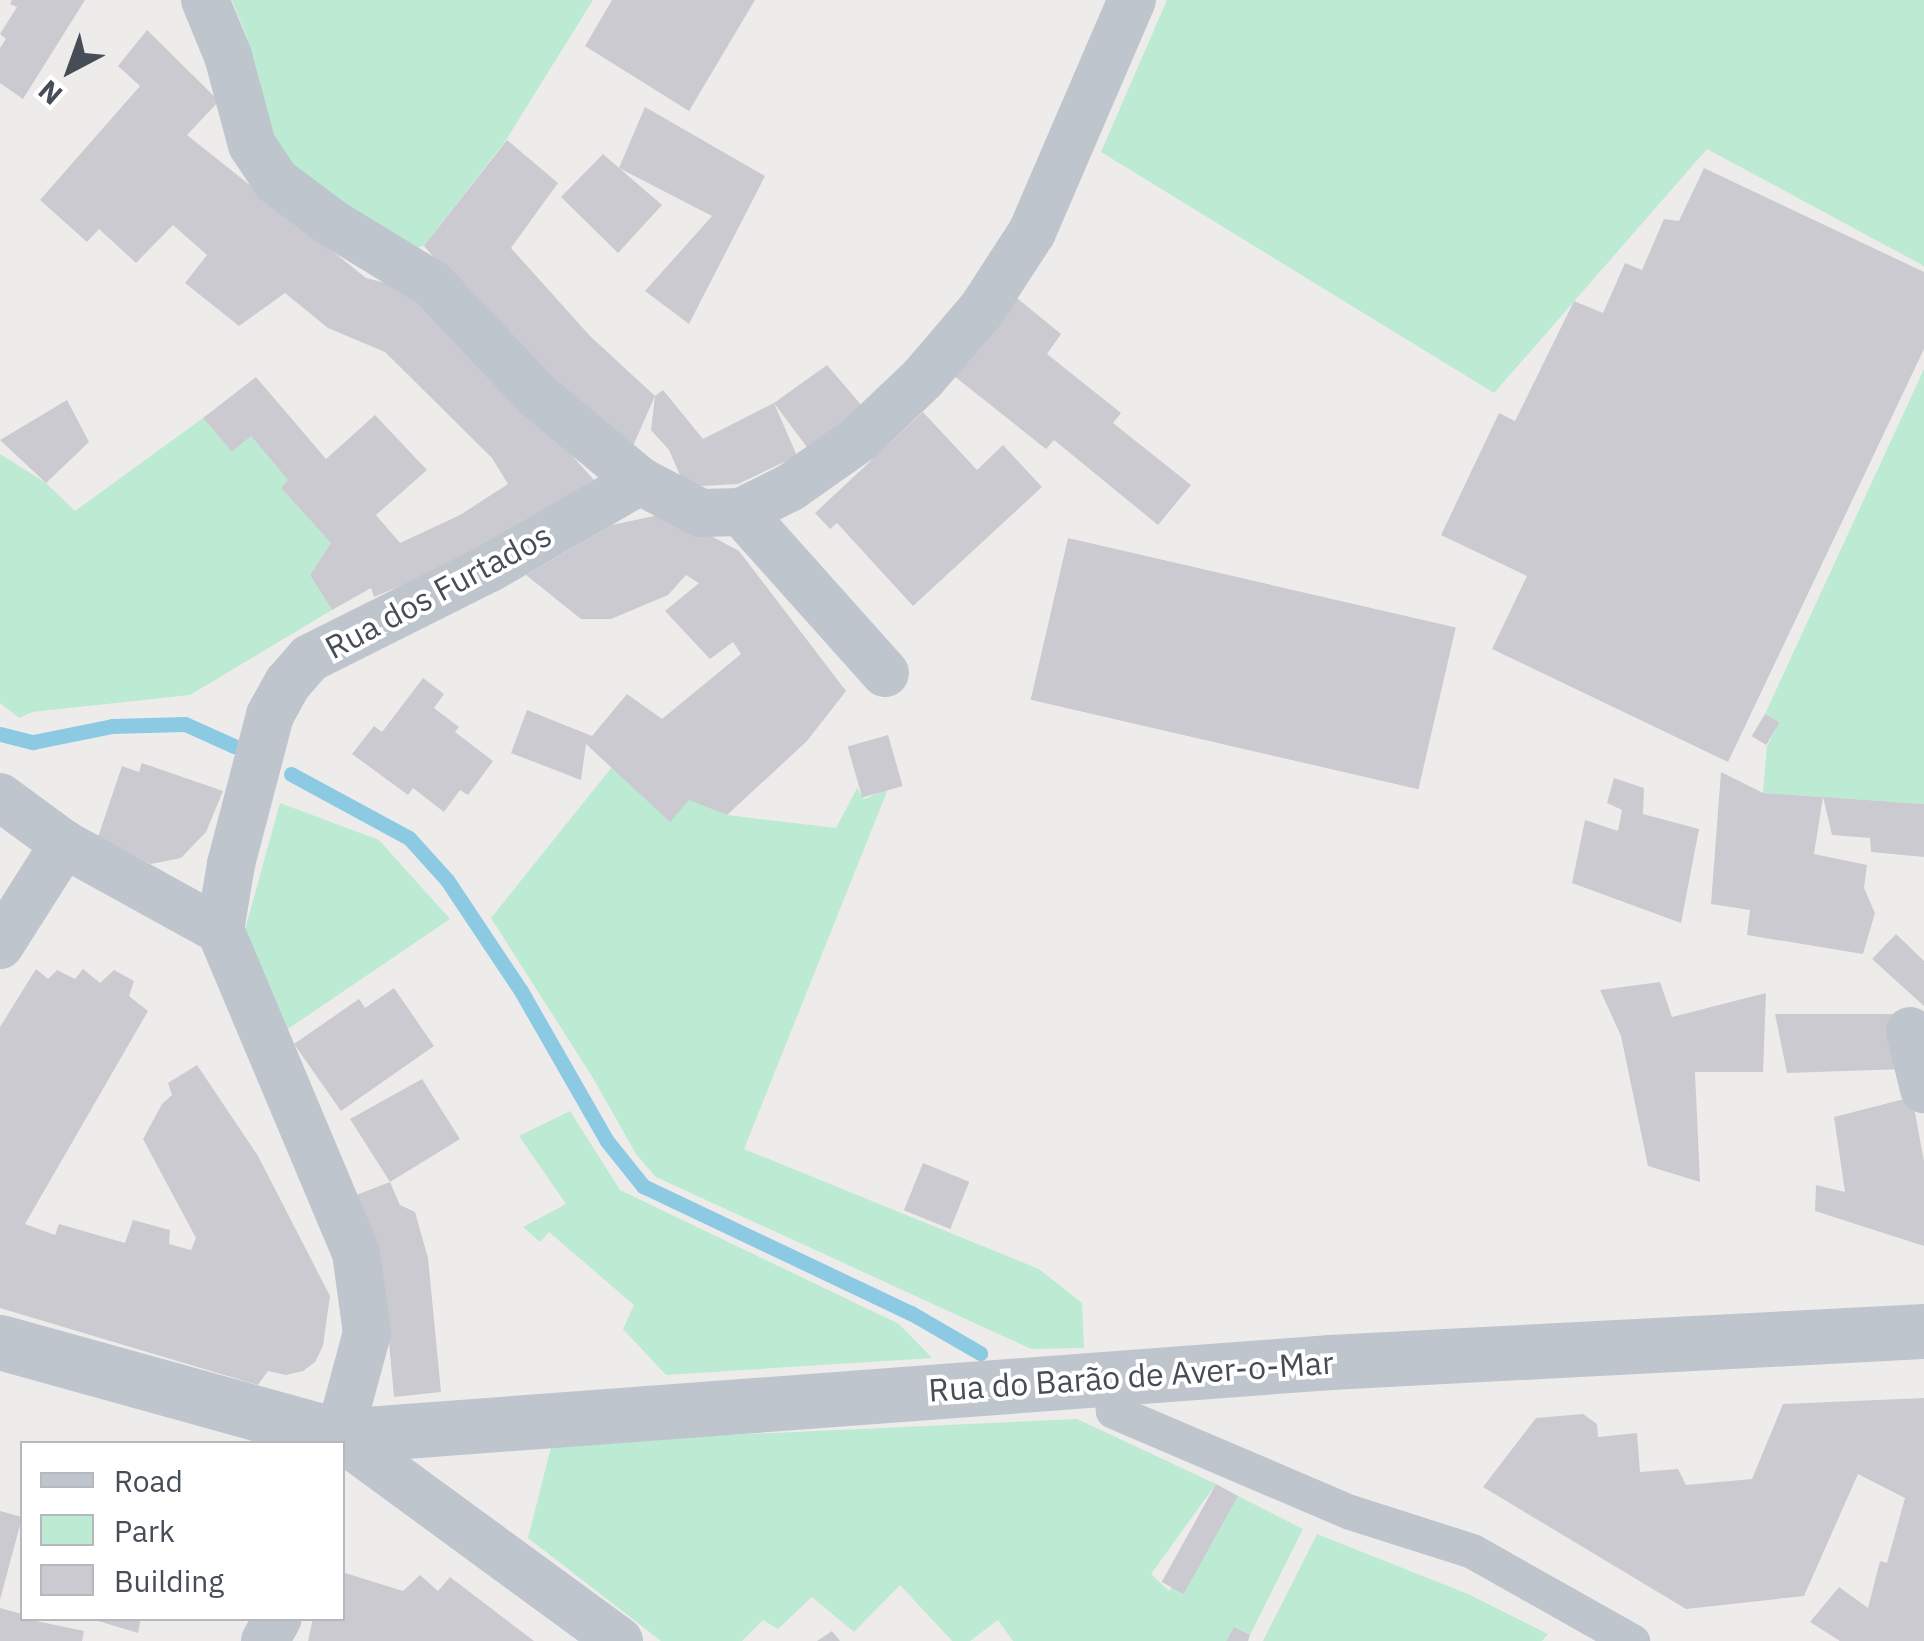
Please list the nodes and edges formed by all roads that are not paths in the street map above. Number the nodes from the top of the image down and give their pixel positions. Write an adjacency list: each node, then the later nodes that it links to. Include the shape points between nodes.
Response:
1 (206, 0): 3 (street, via 252,145 276,181 432,284 538,396)
2 (1132, 0): 4 (street, via 1032,232 982,308 859,439)
3 (640, 481): 4 (street, via 701,513); 8 (street, Rua dos Furtados, via 488,569 310,658 270,716)
4 (741, 512): 5 (street)
5 (885, 673)
6 (0, 797): 7 (street)
7 (64, 844): 8 (street); 9 (street)
8 (220, 930): 15 (street, via 356,1253 367,1333)
9 (0, 945)
10 (1910, 1031): 11 (street)
11 (1924, 1090)
12 (1924, 1331): 14 (street, Rua do Barão de Aver-o-Mar)
13 (0, 1342): 15 (street, Rua do Barão de Aver-o-Mar)
14 (1109, 1378): 15 (street, Rua do Barão de Aver-o-Mar); 18 (street, via 1113,1411 1350,1512 1472,1550)
15 (338, 1440)
16 (345, 1445): 17 (street)
17 (619, 1641)
18 (1632, 1641)

